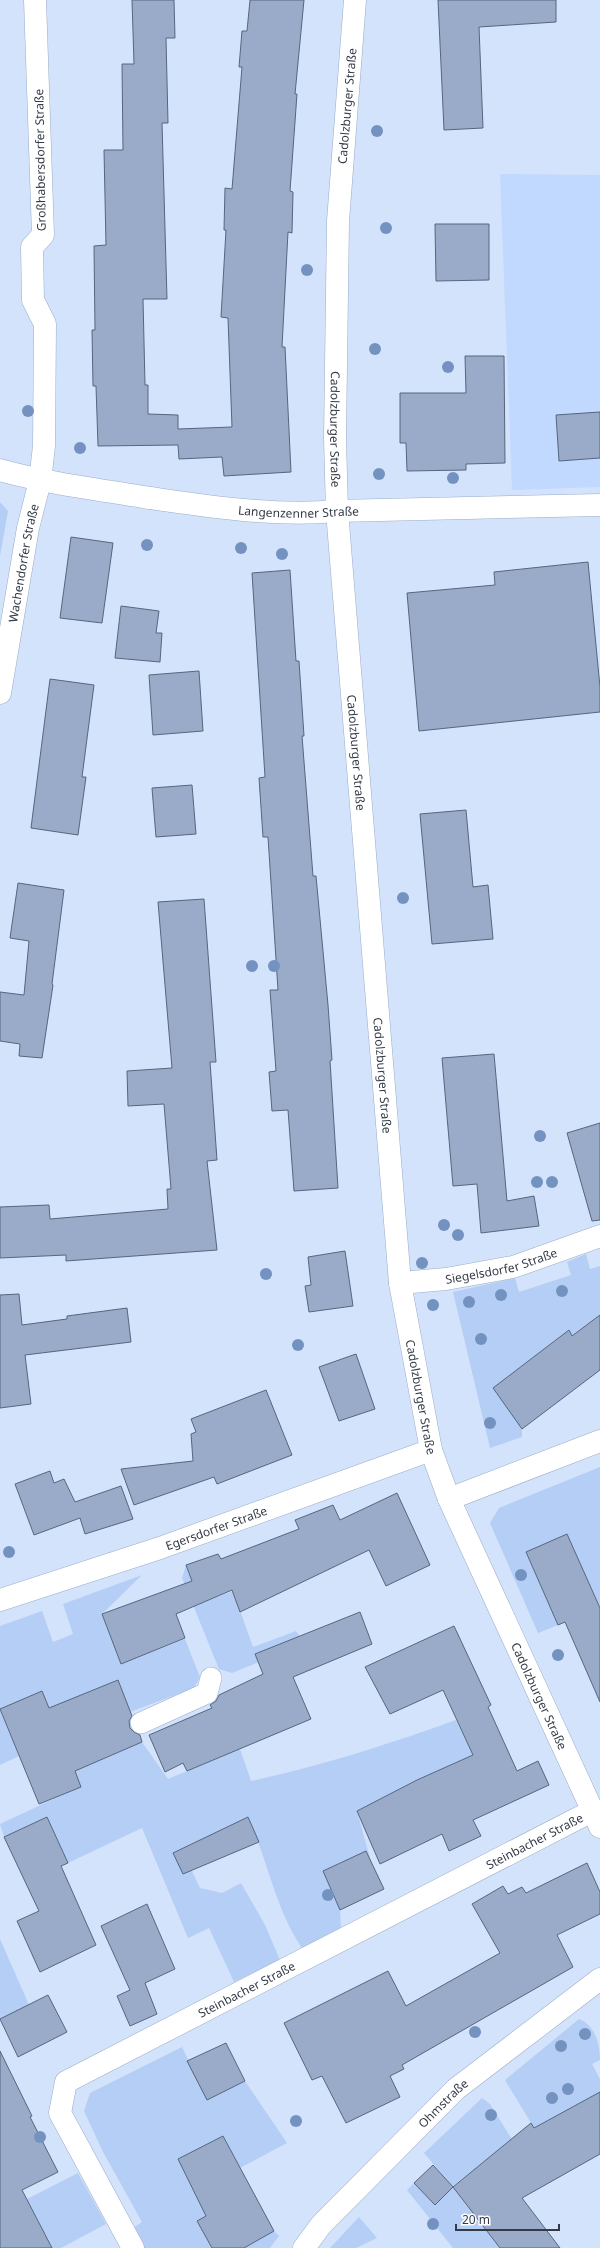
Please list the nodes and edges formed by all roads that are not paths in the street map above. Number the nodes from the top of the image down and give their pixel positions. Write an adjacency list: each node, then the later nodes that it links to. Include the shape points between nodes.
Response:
1 (35, 0): 4 (street, Großhabersdorfer Straße, via 43,235 32,248 33,300 46,331 45,427)
2 (355, 0): 6 (street, Cadolzburger Straße, via 338,221 335,438)
3 (0, 470): 4 (street, Langenzenner Straße)
4 (40, 481): 6 (street, Langenzenner Straße, via 185,503 303,514); 7 (street, Wachendorfer Straße, via 28,528)
5 (600, 505): 6 (street, Langenzenner Straße)
6 (337, 511): 9 (street, Cadolzburger Straße)
7 (0, 693)
8 (600, 1236): 9 (street, Siegelsdorfer Straße, via 513,1267 446,1279)
9 (400, 1283): 11 (street, Cadolzburger Straße)
10 (600, 1441): 12 (street)
11 (431, 1450): 12 (street, Cadolzburger Straße); 13 (street, Egersdorfer Straße, via 160,1548)
12 (448, 1498): 16 (street, Cadolzburger Straße)
13 (0, 1600)
14 (211, 1678): 15 (lane, via 207,1693)
15 (141, 1723)
16 (596, 1819): 18 (street, Steinbacher Straße, via 66,2082 60,2113)
17 (597, 1988): 19 (street, Ohmstraße, via 456,2089 321,2225)
18 (133, 2248)
19 (304, 2248)

